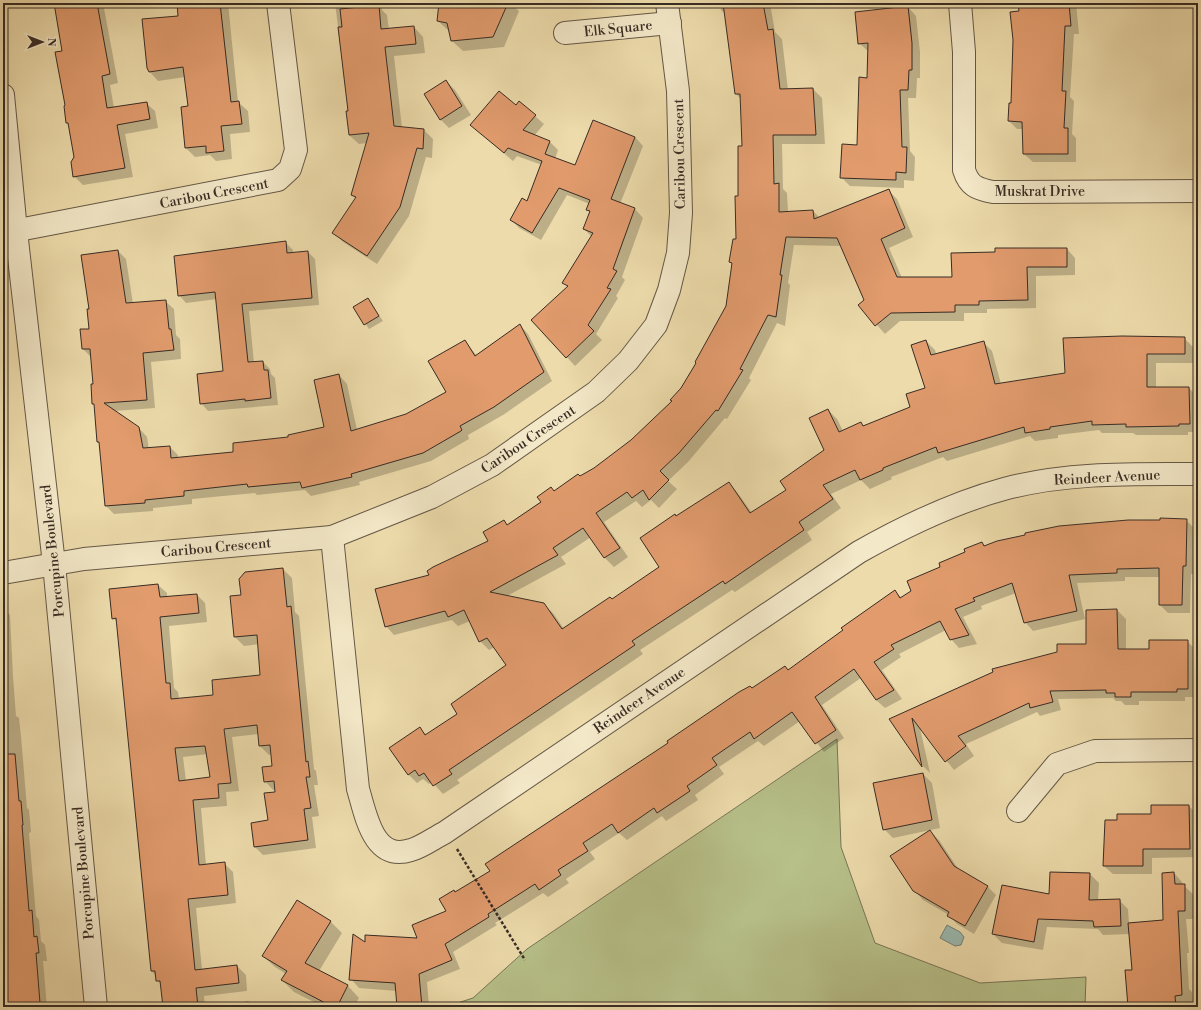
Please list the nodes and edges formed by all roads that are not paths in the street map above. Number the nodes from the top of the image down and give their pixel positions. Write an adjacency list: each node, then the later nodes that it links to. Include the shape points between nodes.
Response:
1 (278, 3): 7 (street, Caribou Crescent, via 296,150 290,169 278,180)
2 (960, 3): 6 (street, Muskrat Drive, via 964,52 964,170 971,186 993,192)
3 (668, 13): 4 (street, Elk Square); 9 (street, Caribou Crescent, via 678,91 681,212 678,253 669,290 656,325 628,361 596,392 492,465 432,498)
4 (565, 34)
5 (3, 95): 7 (street, Porcupine Boulevard)
6 (1198, 190)
7 (10, 232): 10 (street, Porcupine Boulevard)
8 (1198, 474): 9 (street, Reindeer Avenue, via 1114,474 1048,480 975,498 910,524 858,552 446,832 411,850 395,852 385,849 368,824 358,789)
9 (332, 538): 10 (street, Caribou Crescent, via 84,559)
10 (54, 564): 11 (street, Caribou Crescent); 14 (street, Porcupine Boulevard)
11 (3, 573)
12 (1198, 750): 13 (street, via 1095,751 1057,764)
13 (1018, 811)
14 (96, 1007)

